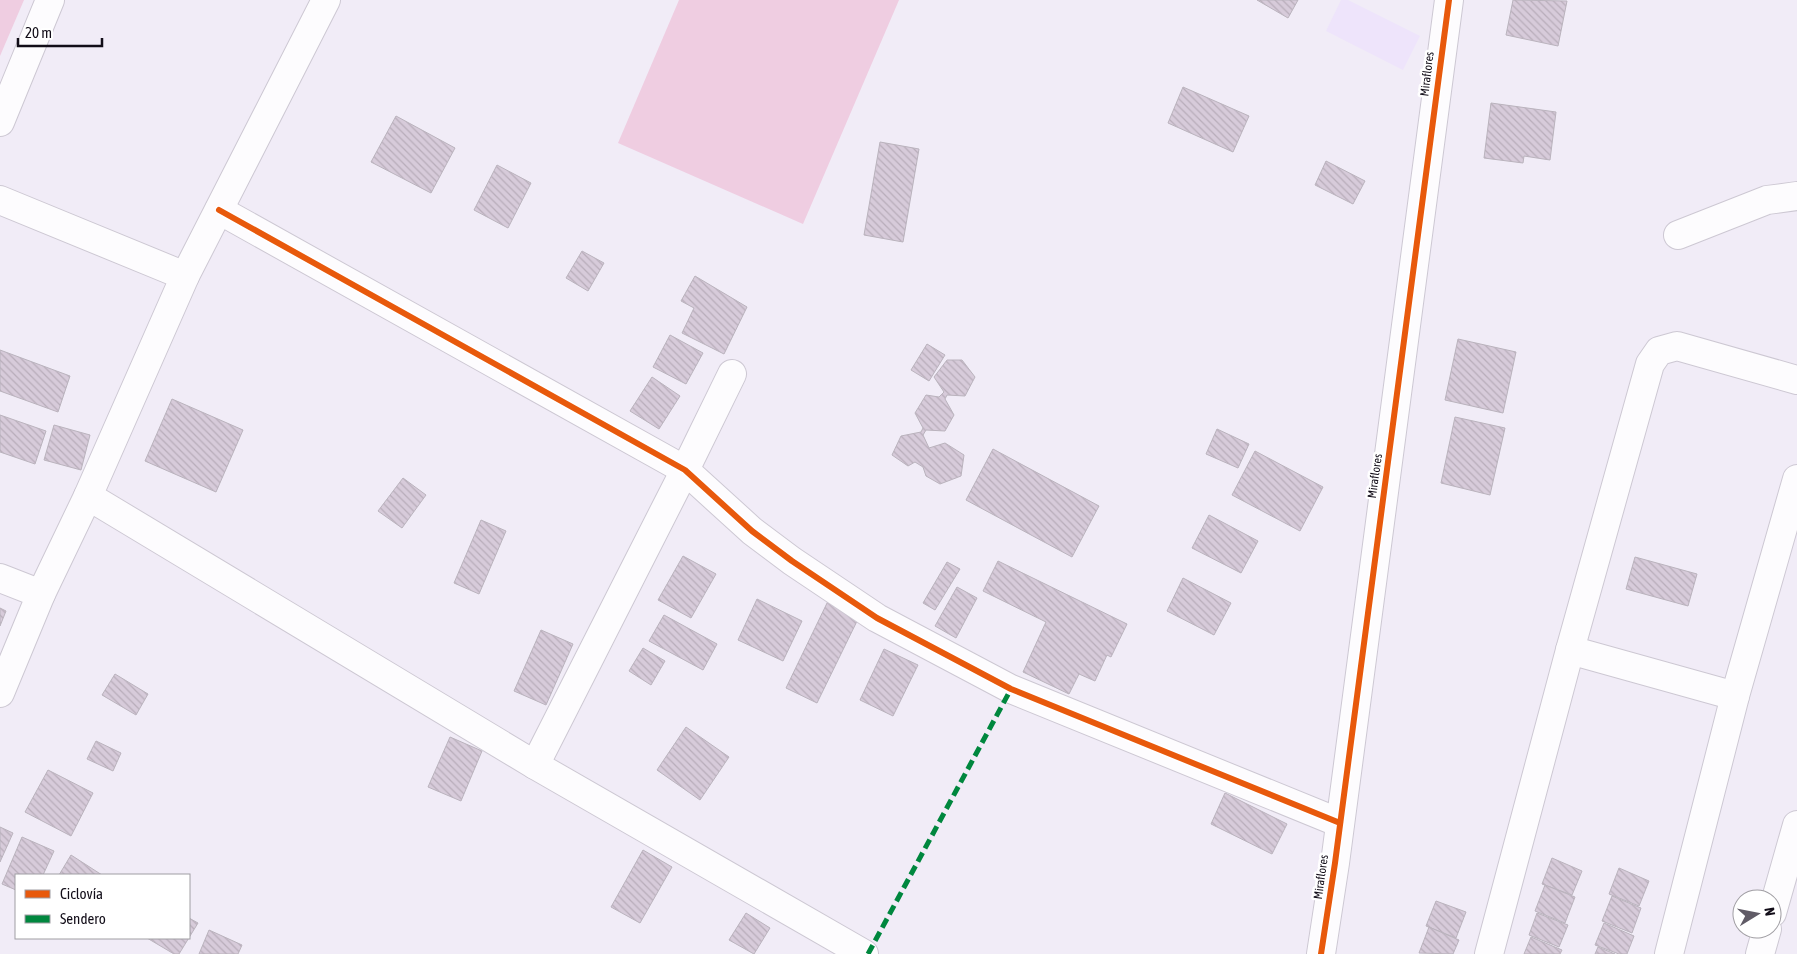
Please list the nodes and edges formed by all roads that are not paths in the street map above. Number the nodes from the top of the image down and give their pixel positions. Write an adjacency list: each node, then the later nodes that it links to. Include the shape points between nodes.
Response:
1 (50, 0): 4 (street)
2 (326, 0): 7 (street)
3 (1448, 0): 21 (street, Miraflores)
4 (0, 122)
5 (1797, 196): 8 (street, via 1767,200)
6 (0, 200): 9 (street)
7 (219, 210): 9 (street); 12 (street)
8 (1678, 235)
9 (185, 276): 14 (street)
10 (732, 374): 12 (street)
11 (1797, 380): 17 (street, via 1677,346 1659,350 1650,364)
12 (685, 470): 20 (street); 21 (street, via 752,531 886,622 1011,689)
13 (1797, 479): 19 (street)
14 (88, 496): 16 (street); 20 (street)
15 (0, 578): 16 (street)
16 (41, 594): 18 (street)
17 (1570, 650): 19 (street); 27 (street)
18 (0, 693)
19 (1735, 696): 28 (street)
20 (535, 765): 25 (street)
21 (1340, 823): 26 (street, Miraflores)
22 (1797, 825): 23 (street)
23 (1779, 889)
24 (1764, 939): 29 (street)
25 (864, 954)
26 (1321, 954)
27 (1489, 954)
28 (1669, 954)
29 (1760, 954)

